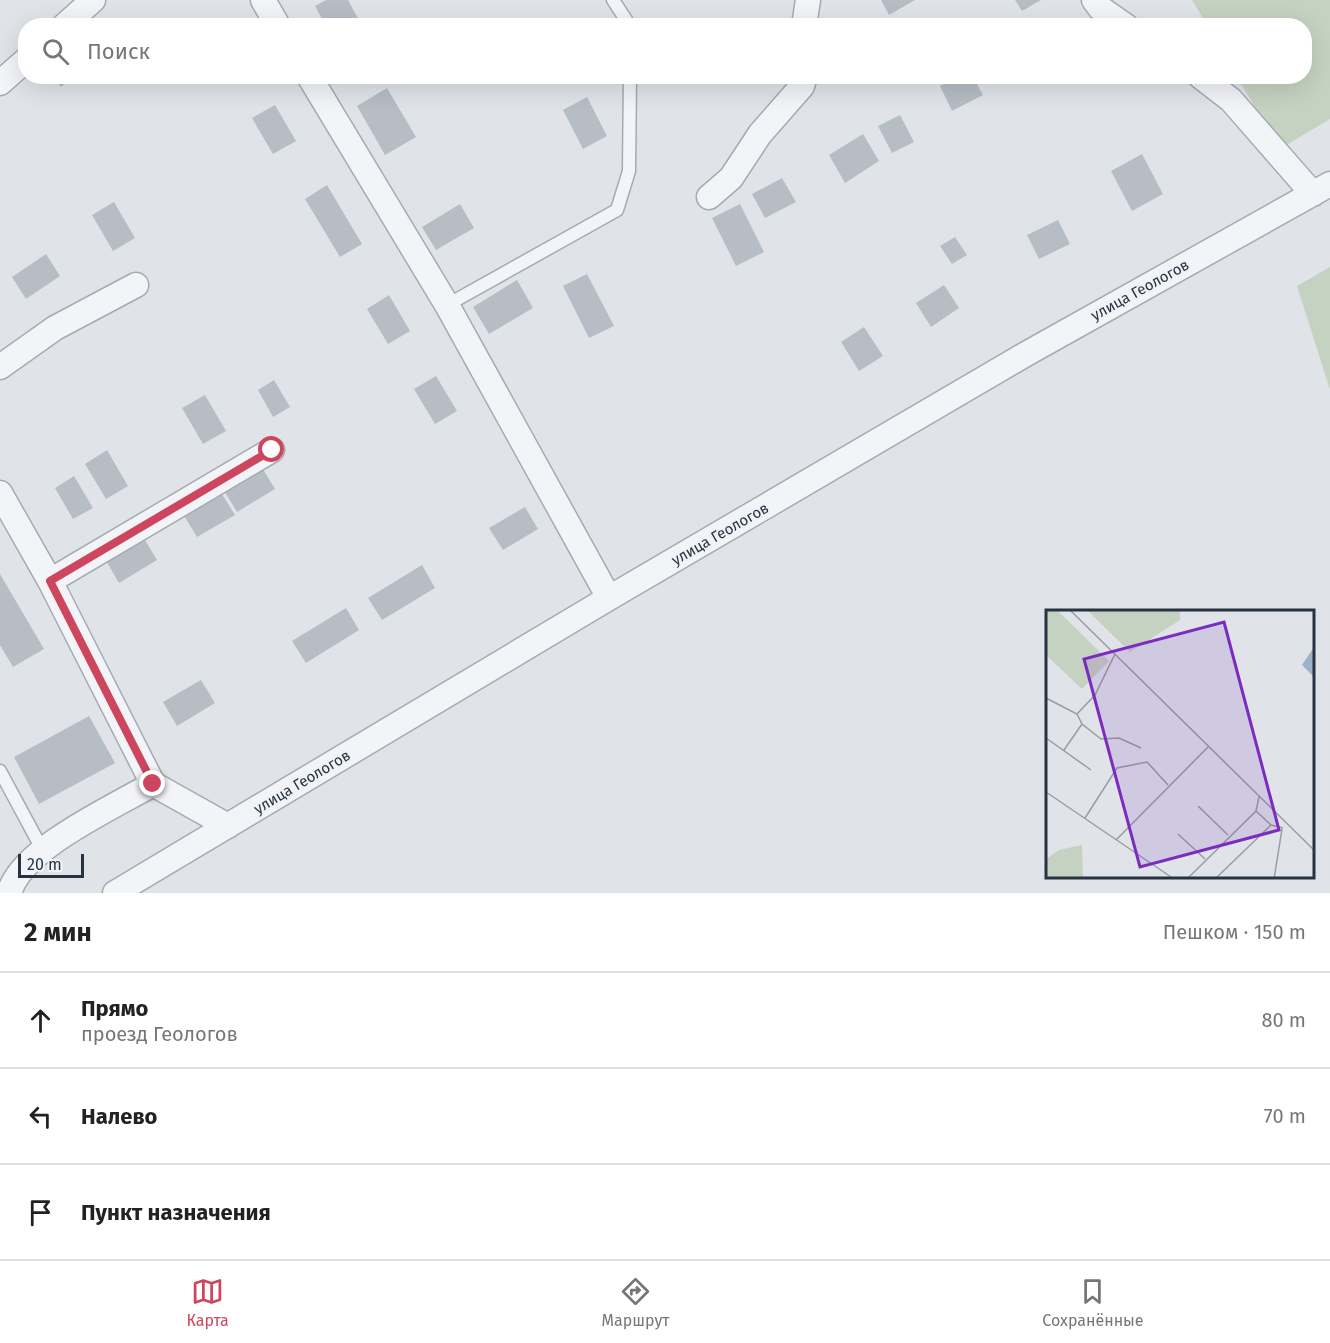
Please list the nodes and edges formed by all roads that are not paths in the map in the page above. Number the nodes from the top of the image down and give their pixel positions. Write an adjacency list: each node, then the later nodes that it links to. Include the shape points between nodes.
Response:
1 (93, 0): 6 (street)
2 (263, 0): 7 (street)
3 (613, 0): 8 (lane)
4 (808, 0): 9 (street)
5 (1094, 0): 10 (street)
6 (73, 18)
7 (273, 18)
8 (625, 18)
9 (805, 18)
10 (1114, 18)
11 (18, 67): 12 (street)
12 (0, 83)
13 (314, 84): 20 (street)
14 (630, 84): 20 (lane, via 629,171 617,210)
15 (803, 84): 18 (street, via 760,134 731,178)
16 (1210, 84): 17 (street)
17 (1322, 189): 25 (street, улица Геологов, via 1026,354)
18 (709, 197)
19 (136, 285): 21 (street, via 55,328)
20 (447, 305): 25 (street)
21 (0, 367)
22 (272, 450): 24 (street)
23 (0, 493): 24 (street)
24 (50, 581): 27 (street)
25 (609, 598): 28 (street, улица Геологов)
26 (0, 771): 29 (lane)
27 (153, 784): 28 (street); 29 (street)
28 (228, 826): 31 (street, улица Геологов)
29 (42, 849): 30 (street, via 14,878)
30 (9, 893)
31 (115, 893)

